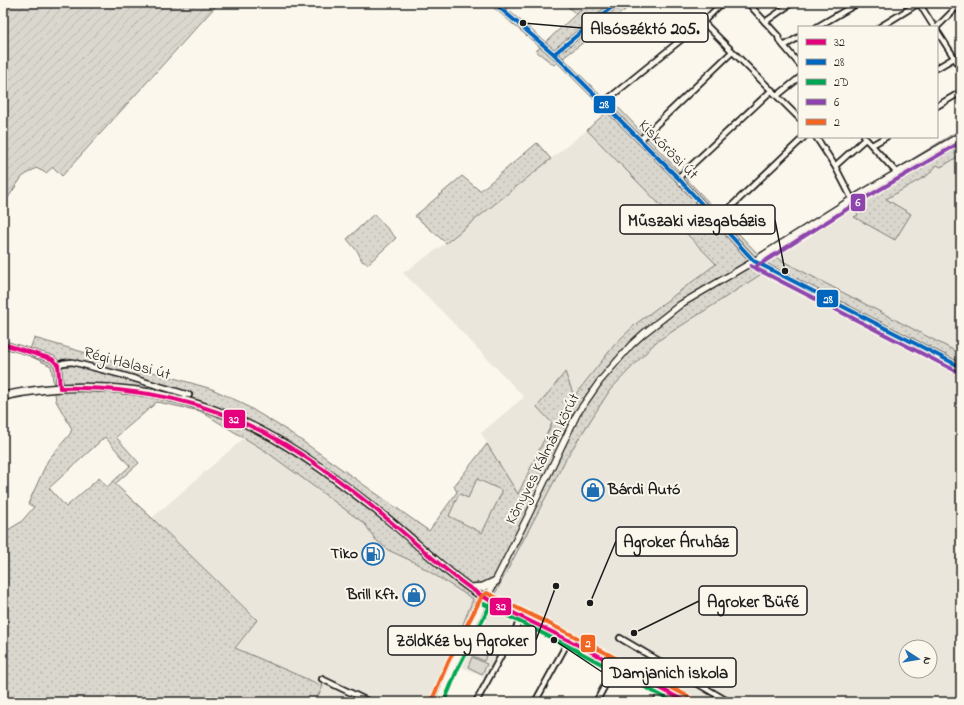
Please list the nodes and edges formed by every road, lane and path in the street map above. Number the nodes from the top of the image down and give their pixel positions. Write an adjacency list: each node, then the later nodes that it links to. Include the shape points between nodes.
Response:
1 (494, 3): 19 (street, Kiskőrösi út)
2 (617, 3): 19 (street)
3 (722, 3): 9 (street)
4 (748, 3): 10 (street)
5 (792, 3): 10 (street)
6 (858, 3): 11 (street)
7 (919, 3): 12 (street); 13 (street)
8 (961, 3): 14 (street)
9 (703, 22): 18 (street); 28 (street)
10 (765, 22): 17 (street)
11 (819, 26)
12 (882, 26)
13 (935, 26)
14 (937, 26)
15 (938, 33): 20 (street)
16 (798, 39): 17 (street)
17 (784, 46): 21 (street)
18 (732, 52): 25 (street); 36 (street)
19 (554, 54): 28 (street, Kiskőrösi út)
20 (954, 58): 22 (street); 23 (street)
21 (798, 63)
22 (938, 67)
23 (961, 68)
24 (798, 79): 27 (street)
25 (772, 90): 27 (street); 40 (street)
26 (961, 92): 29 (street)
27 (778, 96): 30 (street)
28 (603, 103): 36 (street, Kiskőrösi út)
29 (938, 105)
30 (798, 117)
31 (961, 135): 39 (street, Könyves Kálmán körút)
32 (803, 138): 42 (street)
33 (817, 138): 38 (street)
34 (864, 138): 37 (street); 38 (street)
35 (884, 138): 37 (street)
36 (640, 140): 40 (street, Kiskőrösi út)
37 (872, 145): 39 (street)
38 (835, 166): 41 (street)
39 (896, 173): 41 (street, Könyves Kálmán körút)
40 (678, 178): 42 (street, Kiskőrösi út)
41 (852, 199): 43 (street, Könyves Kálmán körút)
42 (717, 220): 43 (street, Kiskőrösi út)
43 (754, 261): 46 (street, Kiskőrösi út); 50 (street, Könyves Kálmán körút, via 681,304 660,320 631,345 600,381 577,414)
44 (3, 344): 45 (street, via 52,359)
45 (58, 365): 47 (street); 48 (street, Régi Halasi út, via 72,362)
46 (961, 367)
47 (60, 388): 49 (main road, via 24,391); 51 (main road, via 91,386 161,395 214,410 248,424 318,466 384,516)
48 (189, 395)
49 (3, 396)
50 (496, 581): 51 (main road, via 483,587); 52 (street, Könyves Kálmán körút)
51 (470, 588): 52 (main road)
52 (487, 599): 53 (main road); 60 (street, Könyves Kálmán körút, via 453,665)
53 (522, 617): 55 (main road); 61 (street)
54 (620, 638): 66 (street)
55 (569, 640): 56 (main road); 62 (street)
56 (616, 665): 58 (main road); 63 (street)
57 (322, 679): 59 (street)
58 (663, 689): 64 (street); 65 (main road)
59 (370, 702)
60 (438, 702)
61 (476, 702)
62 (535, 702)
63 (596, 702)
64 (656, 702)
65 (686, 702)
66 (729, 702)

